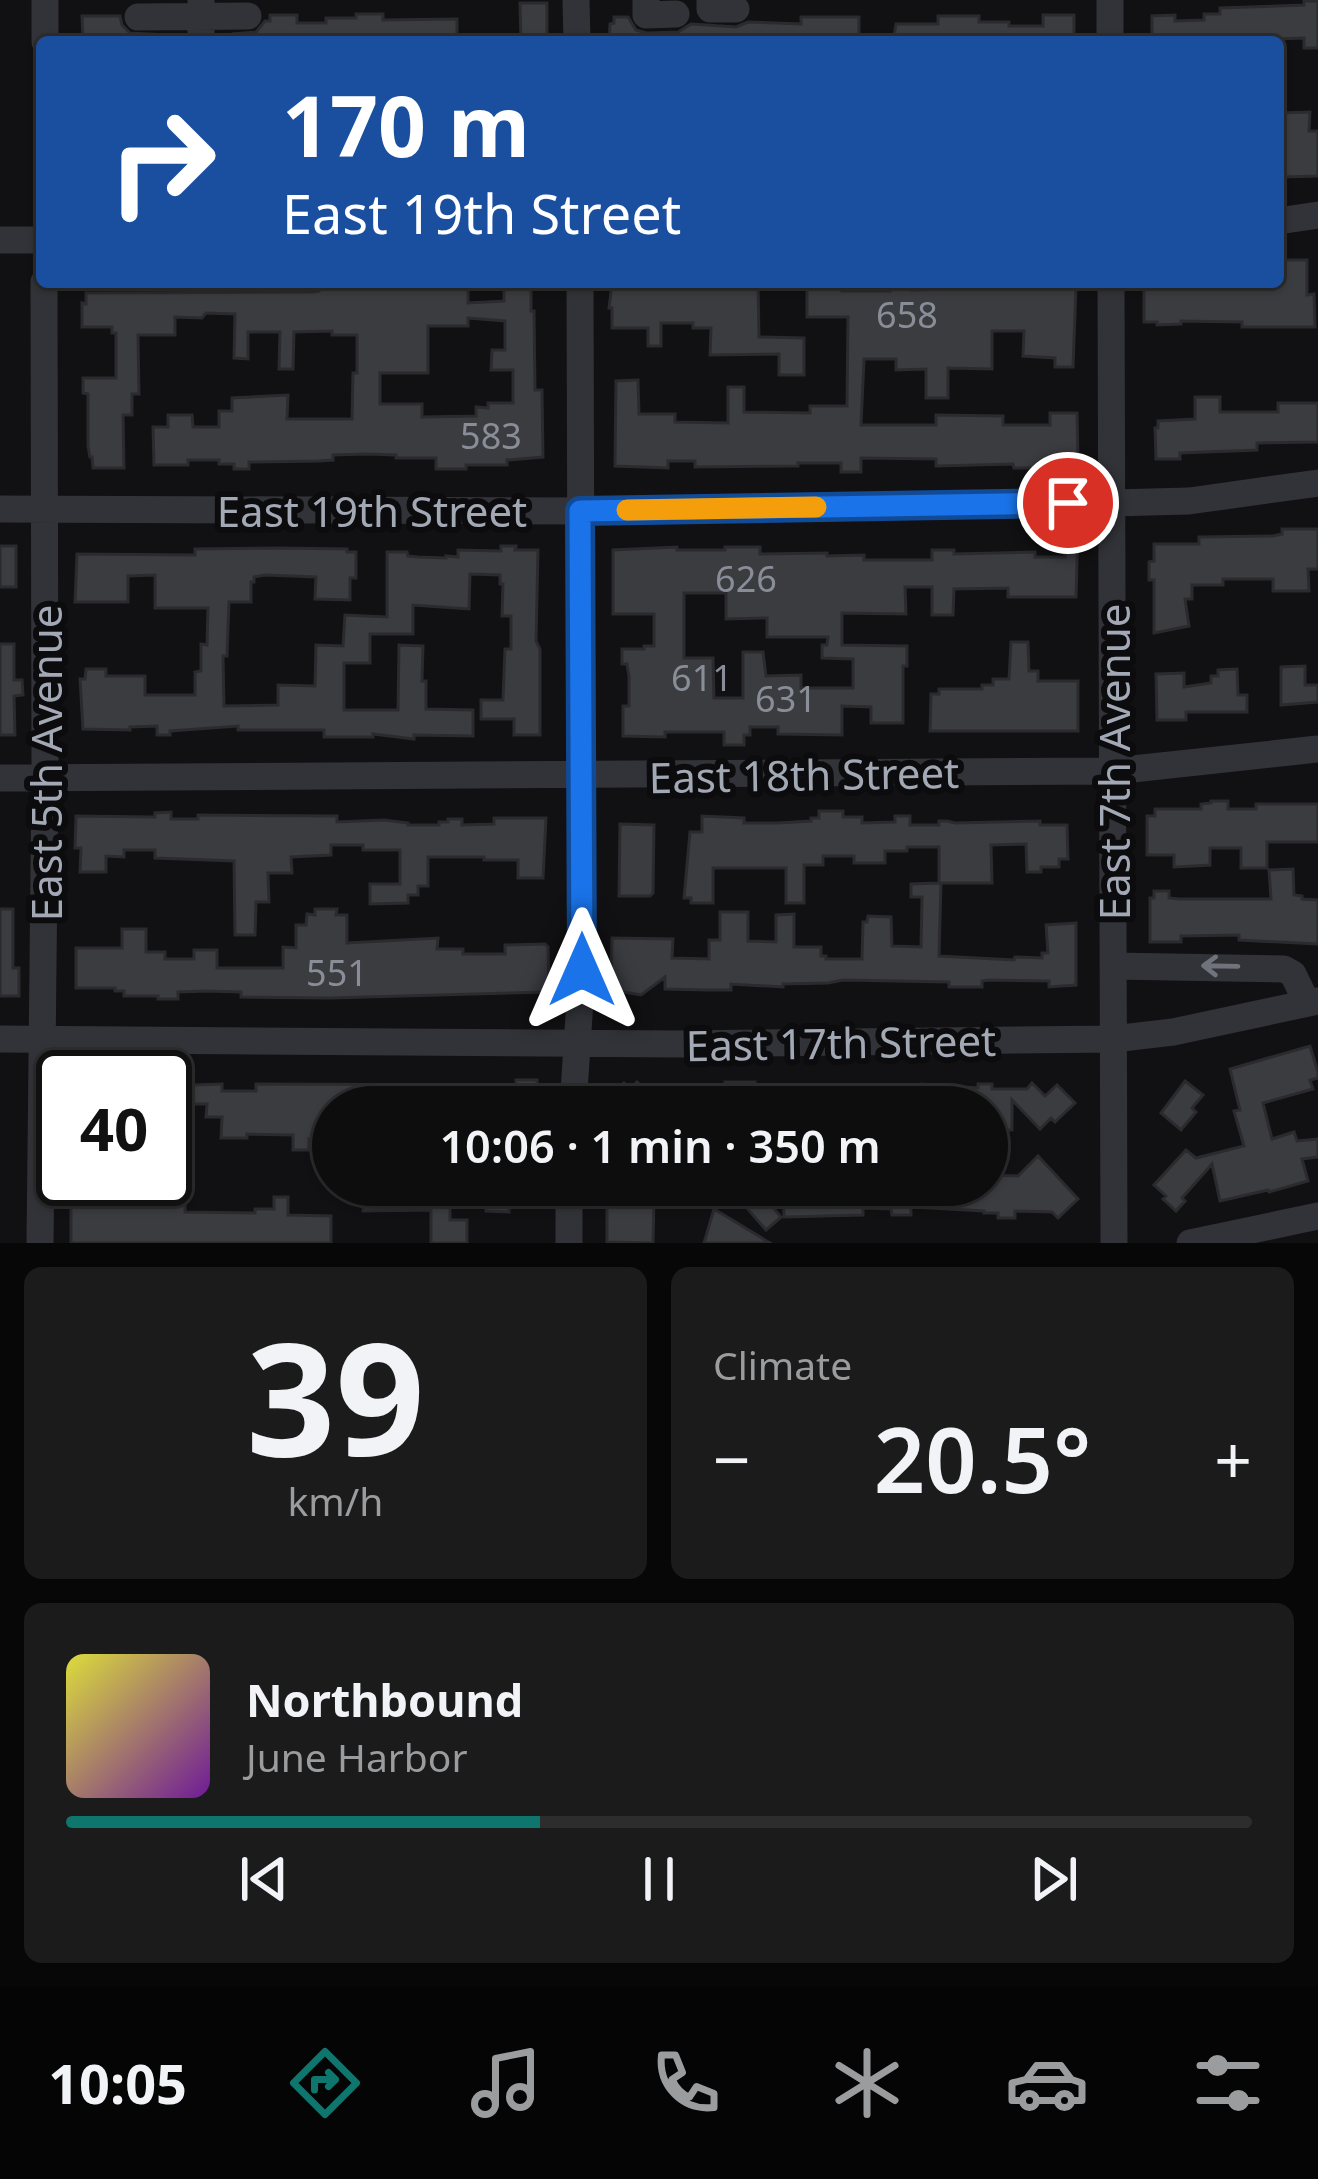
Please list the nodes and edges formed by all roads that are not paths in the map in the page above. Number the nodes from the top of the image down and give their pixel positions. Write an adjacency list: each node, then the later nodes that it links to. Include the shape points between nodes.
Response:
1 (45, 0): 9 (street)
2 (576, 0): 10 (street)
3 (646, 0): 5 (street, via 646,16)
4 (1110, 0): 11 (street)
5 (676, 14)
6 (248, 16): 8 (street)
7 (138, 17): 8 (street)
8 (200, 20)
9 (45, 36)
10 (577, 36)
11 (1110, 36)
12 (1318, 215): 13 (street)
13 (1284, 219)
14 (0, 240): 15 (street)
15 (36, 240)
16 (44, 288): 22 (street, East 5th Avenue)
17 (580, 288): 23 (street)
18 (1111, 288): 20 (street, East 7th Avenue)
19 (1318, 483): 20 (street, East 19th Street)
20 (1112, 503): 23 (street, East 19th Street); 25 (street, East 7th Avenue)
21 (0, 508): 22 (street, East 19th Street)
22 (46, 508): 23 (street, East 19th Street); 28 (street, East 5th Avenue)
23 (580, 511): 26 (street)
24 (1318, 749): 25 (street, East 18th Street)
25 (1114, 771): 26 (street, East 18th Street); 29 (street, East 7th Avenue)
26 (583, 776): 28 (street, East 18th Street); 34 (street)
27 (0, 778): 28 (street, East 18th Street)
28 (45, 779): 32 (street, East 5th Avenue)
29 (1113, 966): 30 (street, one-way to 29, via 1283,969); 33 (street, East 7th Avenue)
30 (1313, 1002): 33 (street, East 17th Street)
31 (0, 1039): 32 (street, East 17th Street)
32 (44, 1039): 34 (street, East 17th Street); 38 (street, East 5th Avenue)
33 (1113, 1039): 34 (street, East 17th Street); 40 (street, East 7th Avenue)
34 (576, 1042): 35 (street)
35 (574, 1086)
36 (569, 1206): 39 (street)
37 (1318, 1216): 41 (street)
38 (40, 1243)
39 (569, 1243)
40 (1114, 1243)
41 (1190, 1243)

